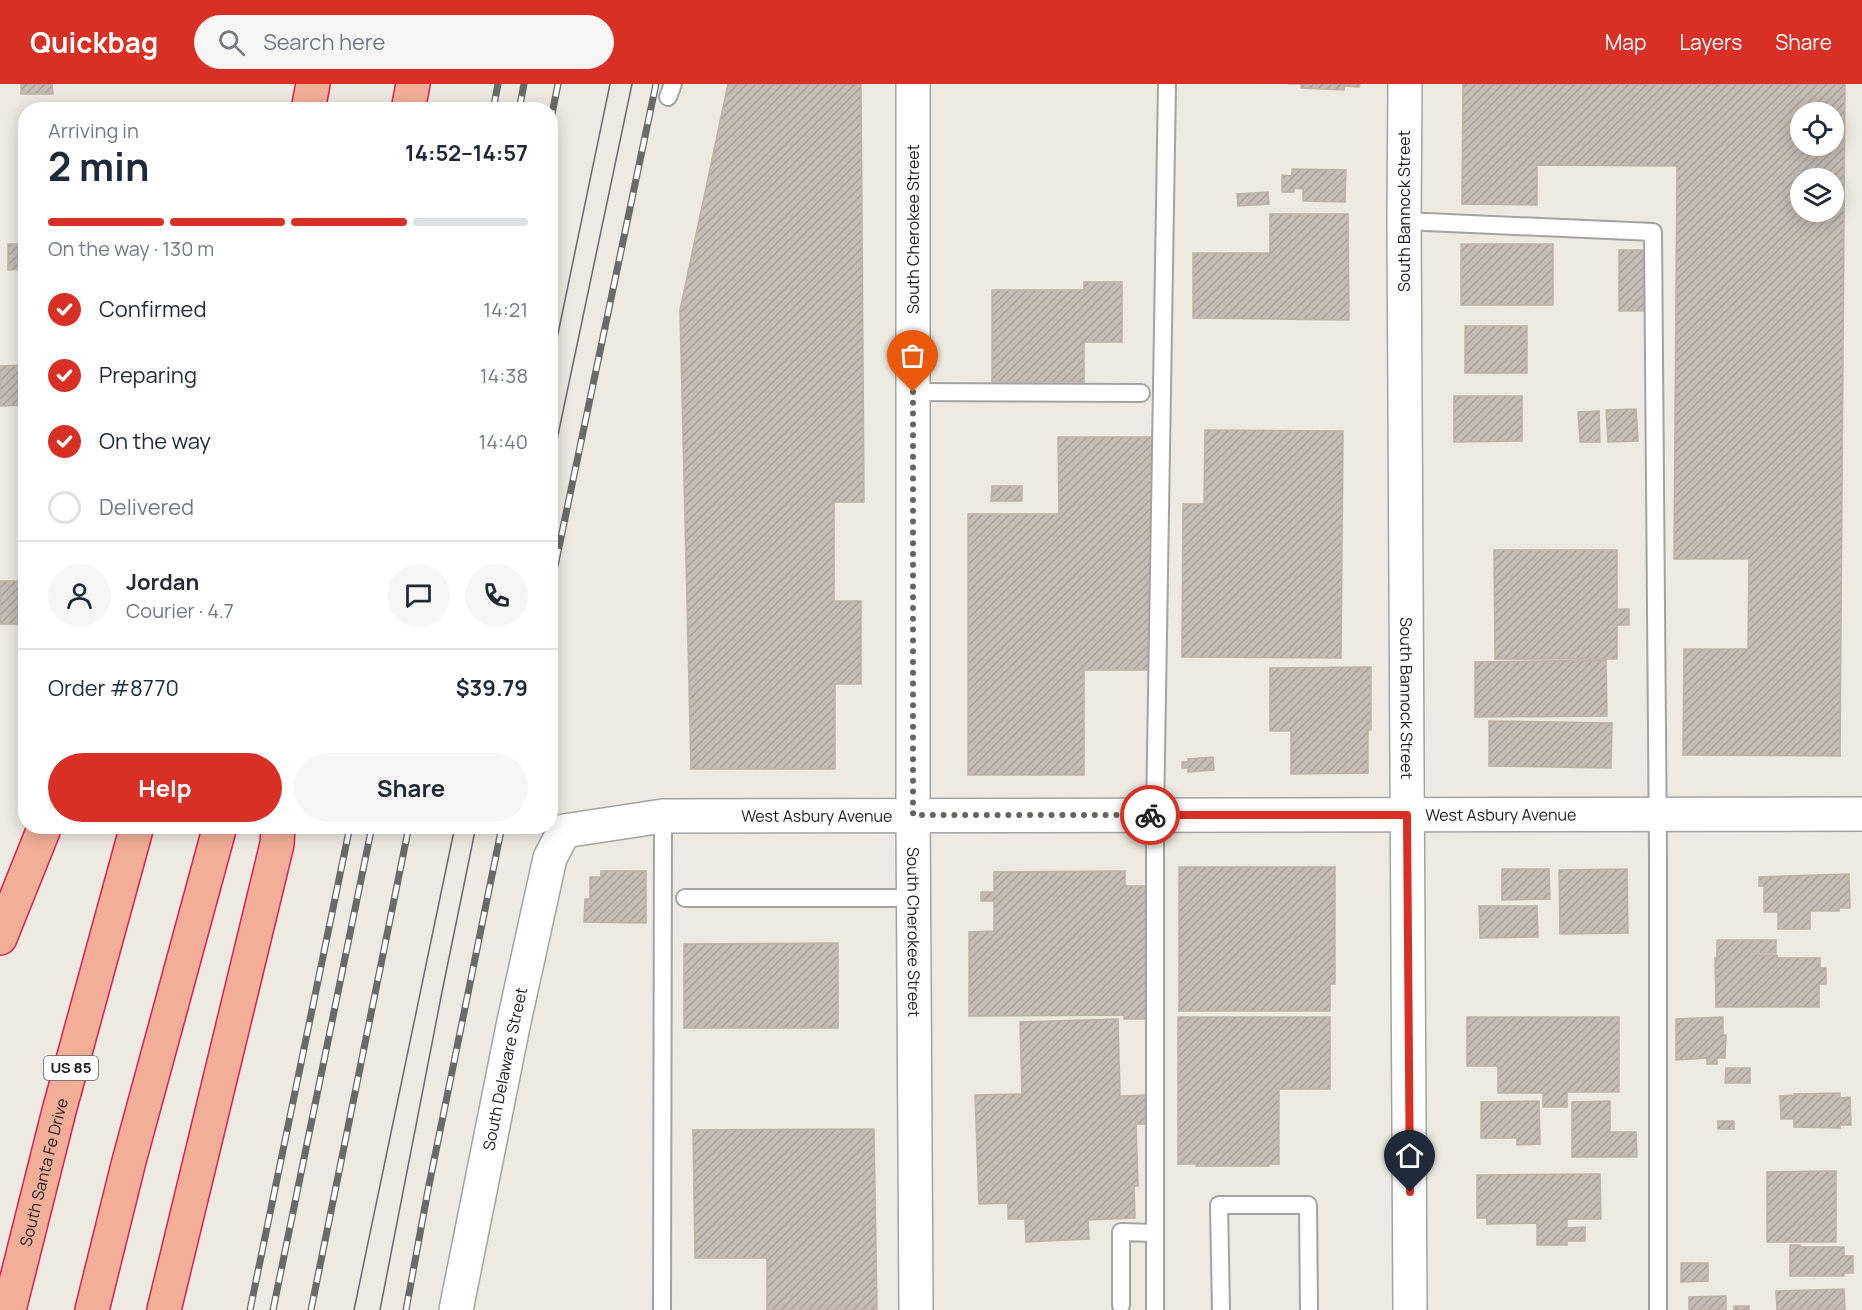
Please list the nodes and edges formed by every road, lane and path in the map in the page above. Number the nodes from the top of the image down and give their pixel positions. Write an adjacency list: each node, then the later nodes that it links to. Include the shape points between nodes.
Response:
1 (313, 84): 6 (highway)
2 (413, 84): 7 (highway)
3 (913, 84): 9 (street, South Cherokee Street)
4 (1167, 84): 14 (lane)
5 (1405, 84): 8 (street, South Bannock Street)
6 (310, 102)
7 (410, 102)
8 (1404, 221): 11 (lane, via 1653,231); 15 (street, South Bannock Street)
9 (913, 392): 10 (lane); 13 (street, South Cherokee Street)
10 (1141, 393)
11 (1658, 814): 12 (street, West Asbury Avenue); 15 (street, West Asbury Avenue); 37 (lane)
12 (1862, 814)
13 (913, 815): 14 (street, West Asbury Avenue); 16 (street, West Asbury Avenue); 23 (street, South Cherokee Street)
14 (1155, 815): 15 (street, West Asbury Avenue); 25 (lane)
15 (1407, 815): 36 (street, South Bannock Street)
16 (663, 816): 17 (street, West Asbury Avenue); 31 (lane)
17 (564, 831): 30 (street, South Delaware Street, via 550,858)
18 (42, 834): 24 (highway)
19 (135, 834): 27 (highway, South Santa Fe Drive / US 85)
20 (218, 834): 28 (highway)
21 (278, 834): 29 (highway)
22 (685, 898): 23 (lane)
23 (913, 898): 32 (street, South Cherokee Street)
24 (0, 938)
25 (1155, 1233): 26 (lane, via 1121,1232); 33 (lane)
26 (1121, 1305)
27 (9, 1310)
28 (92, 1310)
29 (164, 1310)
30 (456, 1310)
31 (662, 1310)
32 (916, 1310)
33 (1155, 1310)
34 (1221, 1310): 35 (lane, via 1219,1204 1308,1204)
35 (1309, 1310)
36 (1410, 1310)
37 (1658, 1310)

